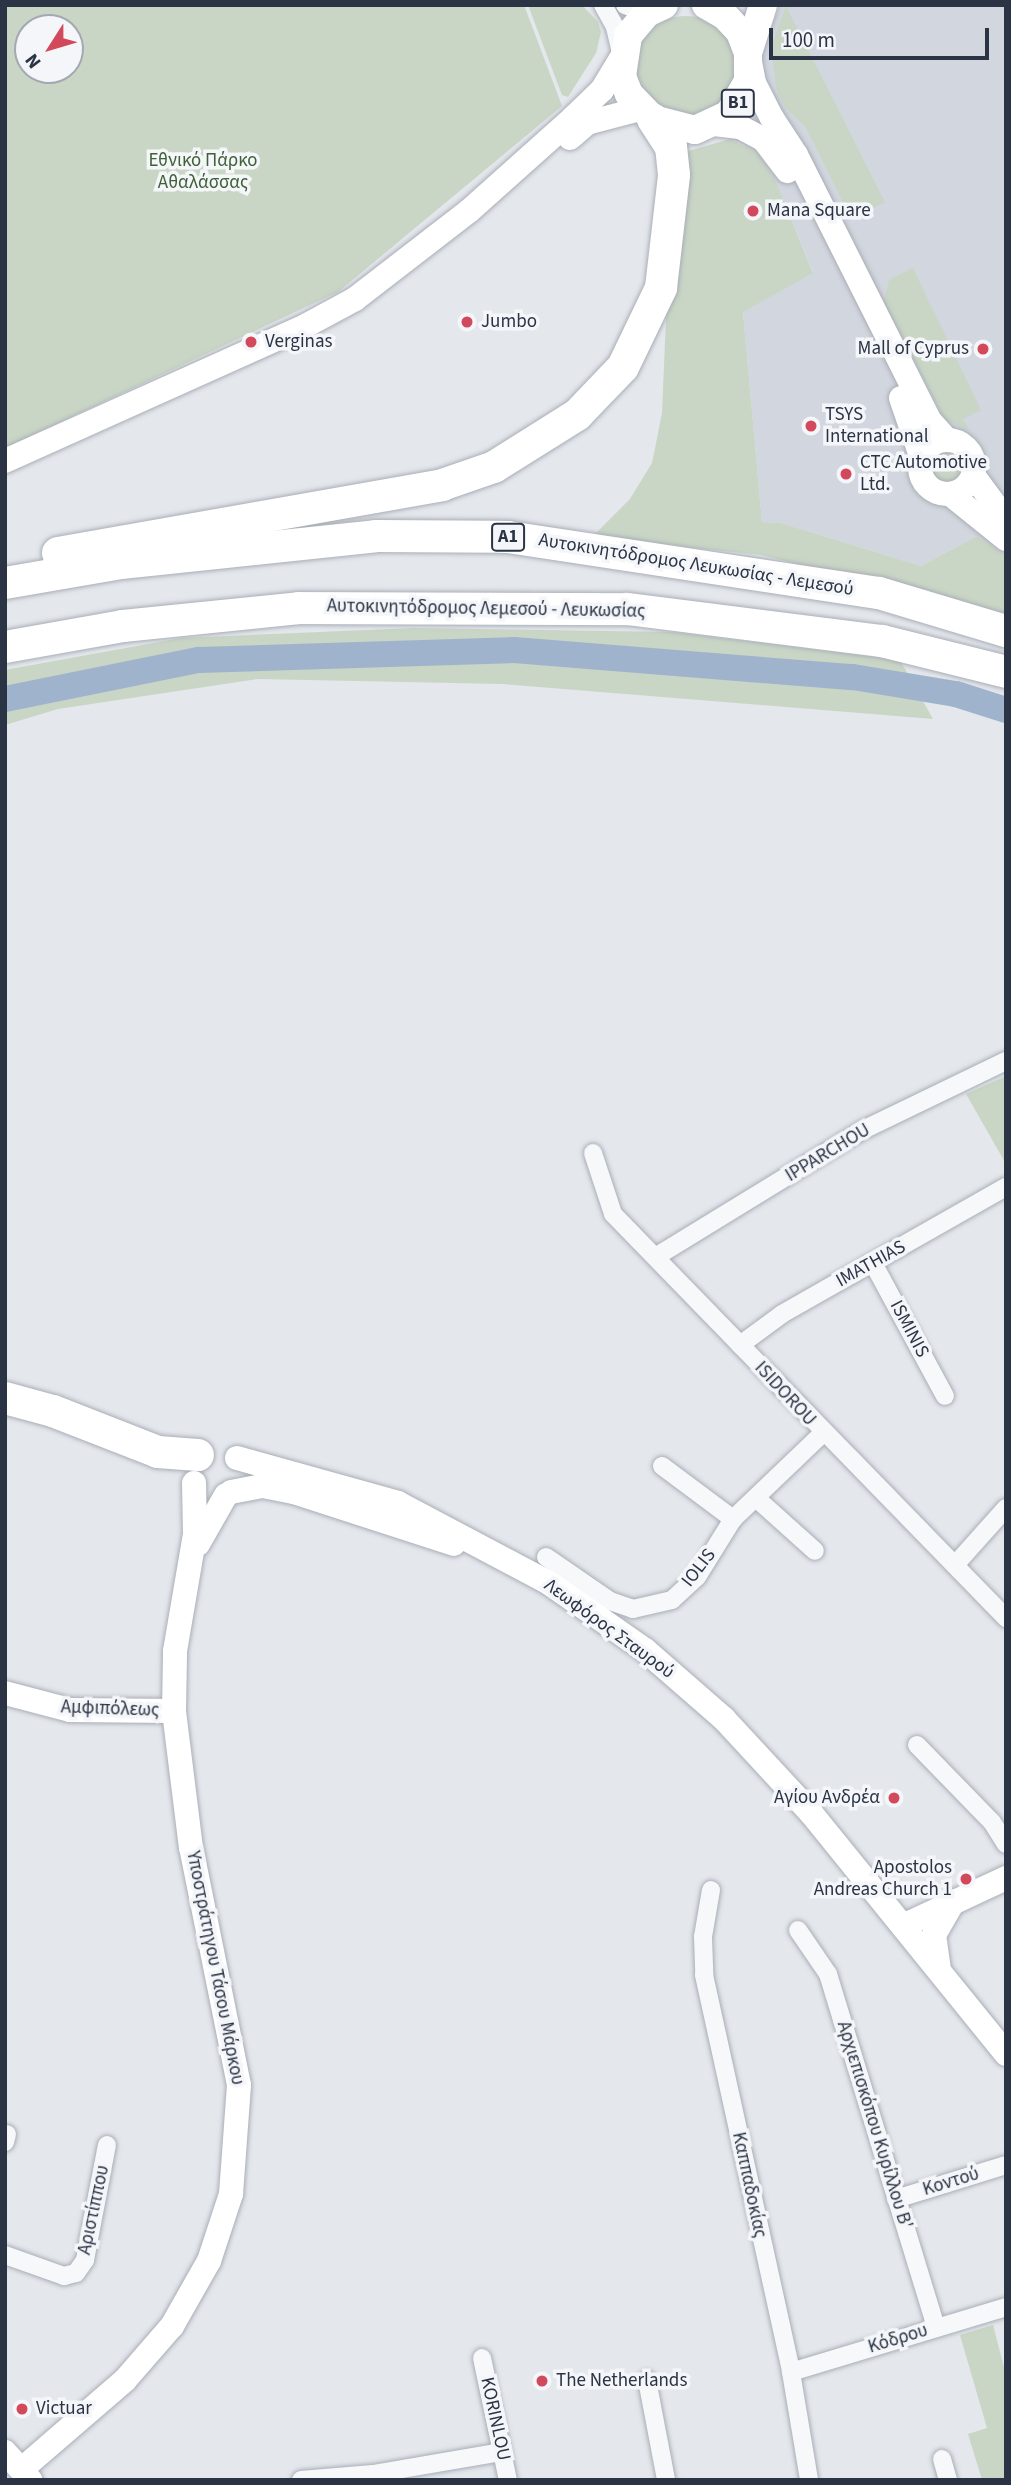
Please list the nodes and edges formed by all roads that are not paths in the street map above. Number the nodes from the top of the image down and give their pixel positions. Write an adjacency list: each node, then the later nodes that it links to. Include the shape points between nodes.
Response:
1 (603, 5): 5 (street, via 615,27)
2 (706, 5): 6 (main road, via 740,32)
3 (763, 5): 6 (main road, B1)
4 (645, 8): 5 (main road)
5 (622, 57): 7 (main road, via 622,76); 11 (main road, via 602,90 573,118 469,211 355,299)
6 (749, 57): 8 (main road, B1, via 741,99); 9 (main road, via 754,83 772,118 796,155 930,421)
7 (646, 114): 8 (main road, B1, via 695,130); 12 (main road, via 587,123 491,209 331,329); 17 (highway, via 673,158 672,218 661,288 642,336 623,367 558,428 494,467 442,485 110,541 59,553)
8 (714, 124): 10 (main road, via 740,127 764,140 783,162 909,414)
9 (946, 439): 10 (main road); 13 (main road, via 969,451)
10 (921, 456): 14 (main road, via 919,467 928,488)
11 (5, 461)
12 (5, 473)
13 (973, 475): 14 (main road, via 968,485); 15 (main road)
14 (950, 494): 16 (main road)
15 (1006, 520)
16 (1006, 539)
17 (5, 576)
18 (5, 583): 19 (highway, Αυτοκινητόδρομος Λευκωσίας - Λεμεσού / A1, via 121,563 376,536 508,537 879,593)
19 (1006, 631)
20 (5, 647): 21 (highway, Αυτοκινητόδρομος Λεμεσού - Λευκωσίας, via 123,626 299,608 615,608 869,639)
21 (1006, 672)
22 (1006, 1061): 25 (street, IPPARCHOU, via 863,1130)
23 (593, 1153): 25 (street, ISIDOROU, via 613,1214)
24 (1006, 1187): 26 (street, IMATHIAS)
25 (657, 1256): 27 (street, ISIDOROU)
26 (873, 1263): 27 (street, IMATHIAS, via 782,1314); 28 (street, ISMINIS)
27 (740, 1345): 30 (street, ISIDOROU)
28 (945, 1396)
29 (5, 1398): 33 (highway, via 53,1411)
30 (822, 1434): 35 (street, IOLIS); 42 (street, ISIDOROU)
31 (237, 1458): 33 (main road, via 214,1447); 34 (main road, via 241,1476); 41 (main road, Λεωφόρος Σταυρού, via 398,1503)
32 (662, 1466): 37 (street)
33 (196, 1469): 34 (main road, via 211,1497); 40 (main road, Υποστράτηγου Τάσου Μάρκου)
34 (229, 1494): 40 (main road, Υποστράτηγου Τάσου Μάρκου); 41 (main road, Λεωφόρος Σταυρού, via 263,1486 295,1492)
35 (756, 1498): 37 (street, IOLIS); 38 (street)
36 (1006, 1508): 42 (street)
37 (733, 1519): 39 (street, IOLIS, via 697,1577 672,1600 654,1607 633,1609 610,1601)
38 (815, 1551)
39 (546, 1557)
40 (192, 1558): 45 (main road, Υποστράτηγου Τάσου Μάρκου, via 175,1651)
41 (508, 1562): 49 (main road, Λεωφόρος Σταυρού, via 549,1583 645,1650 724,1719)
42 (955, 1565): 43 (street, ISIDOROU)
43 (1006, 1618)
44 (5, 1693): 45 (main road, Αμφιπόλεως, via 70,1710)
45 (174, 1711): 67 (main road, Υποστράτηγου Τάσου Μάρκου, via 191,1848 239,2085 231,2194 209,2261 172,2326 125,2380)
46 (917, 1745): 47 (street, via 992,1822)
47 (1006, 1844)
48 (1006, 1878): 51 (main road)
49 (870, 1886): 51 (main road, via 897,1899); 52 (main road, Λεωφόρος Σταυρού)
50 (711, 1890): 63 (street, Καππαδοκίας, via 703,1937 704,1975)
51 (949, 1902): 52 (main road); 54 (main road, via 934,1935)
52 (903, 1926): 54 (main road, Λεωφόρος Σταυρού)
53 (798, 1930): 58 (street, Αρχιεπισκόπου Κυρίλλου Β', via 828,1974)
54 (939, 1971): 55 (main road, Λεωφόρος Σταυρού)
55 (1006, 2054)
56 (107, 2145): 59 (street, Αριστίππου, via 85,2260 76,2273 64,2276)
57 (1006, 2165): 58 (street, Κοντού)
58 (896, 2199): 61 (street, Αρχιεπισκόπου Κυρίλλου Β')
59 (5, 2255)
60 (1006, 2307): 61 (street, Κόδρου)
61 (936, 2328): 63 (street, Κόδρου)
62 (482, 2358): 65 (street, KORINLOU)
63 (791, 2372): 71 (street, Καππαδοκίας)
64 (647, 2380): 70 (street)
65 (502, 2452): 68 (street, via 373,2474); 69 (street, KORINLOU)
66 (942, 2459): 72 (street)
67 (19, 2467)
68 (302, 2480)
69 (508, 2480)
70 (666, 2480)
71 (809, 2480)
72 (948, 2480)

